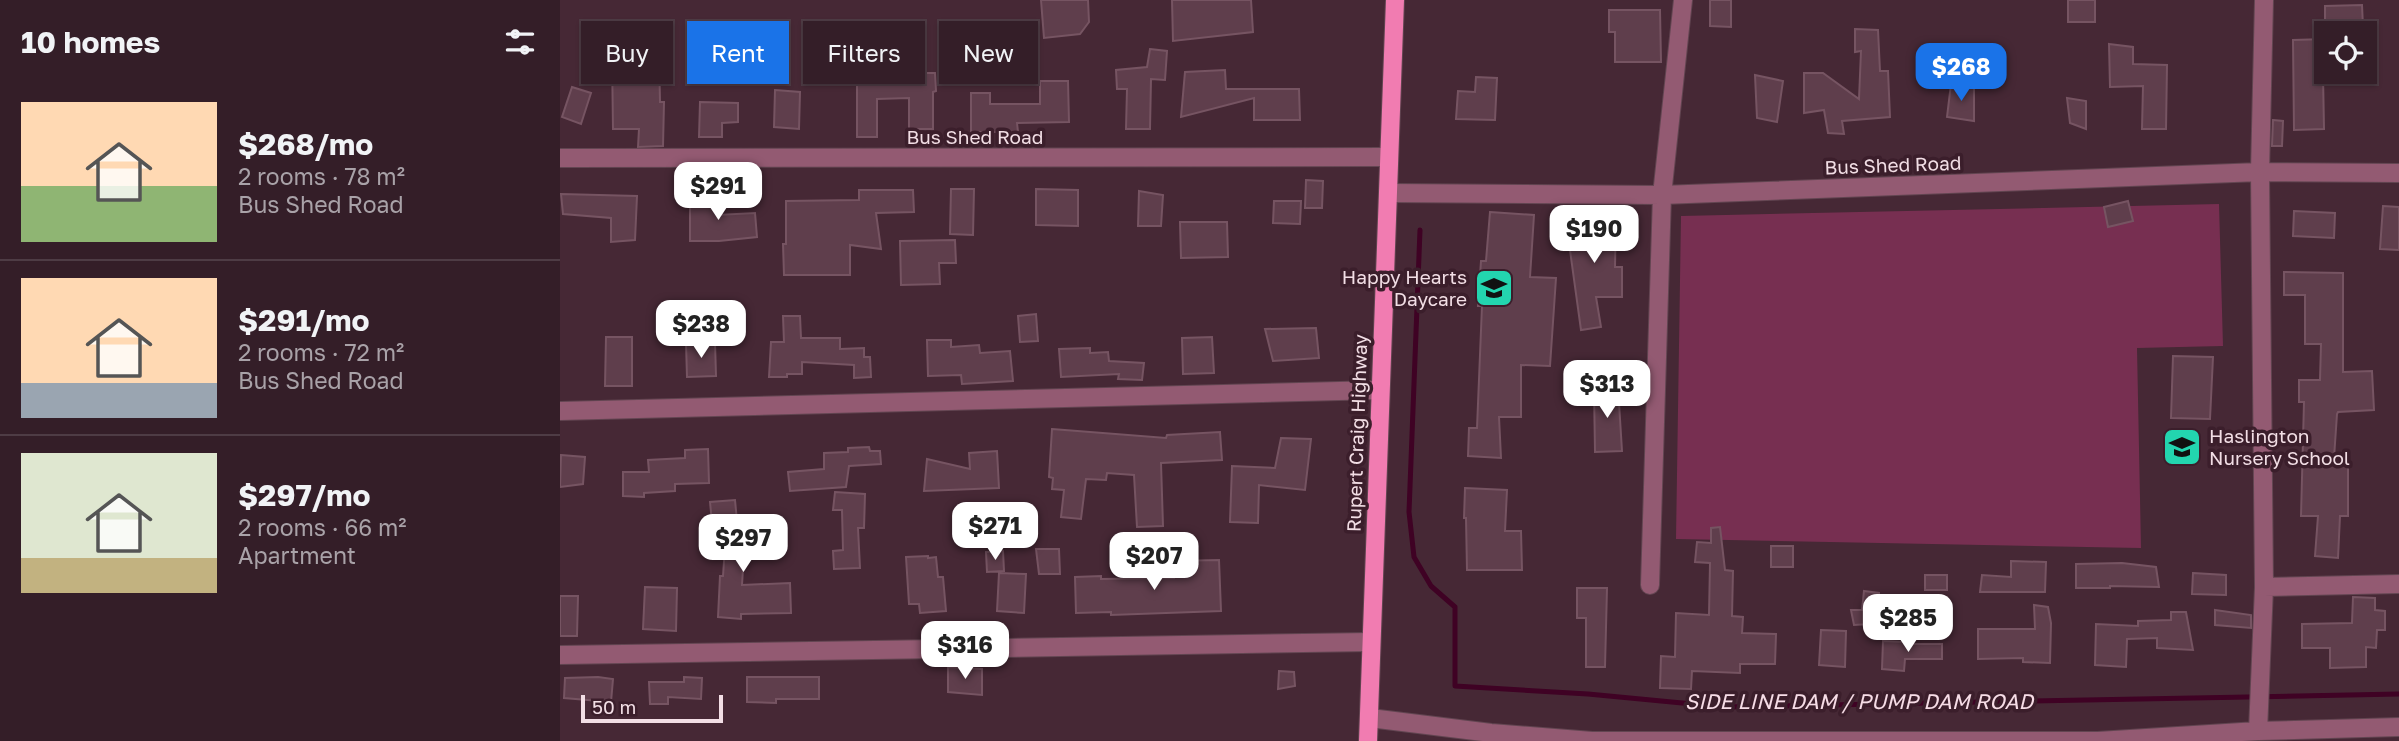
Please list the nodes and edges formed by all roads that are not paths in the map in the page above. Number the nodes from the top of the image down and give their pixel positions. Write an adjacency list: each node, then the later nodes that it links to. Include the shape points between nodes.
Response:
1 (1395, 0): 4 (main road, Rupert Craig Highway)
2 (1684, 0): 9 (street)
3 (2264, 0): 6 (street)
4 (1390, 157): 5 (street, Bus Shed Road); 8 (main road, Rupert Craig Highway)
5 (560, 158)
6 (2260, 172): 7 (street, Bus Shed Road); 9 (street, Bus Shed Road); 14 (street)
7 (2399, 173)
8 (1388, 193): 9 (street, Bus Shed Road); 10 (main road, Rupert Craig Highway)
9 (1662, 195): 13 (street)
10 (1379, 390): 11 (street); 15 (main road, Rupert Craig Highway)
11 (560, 411)
12 (2399, 584): 14 (street)
13 (1650, 585)
14 (2264, 587): 19 (street)
15 (1371, 642): 16 (street); 17 (main road, Rupert Craig Highway)
16 (560, 655)
17 (1370, 718): 19 (street, via 1592,741 2098,741); 20 (main road, Rupert Craig Highway)
18 (2399, 727): 19 (street)
19 (2258, 731)
20 (1368, 741)

